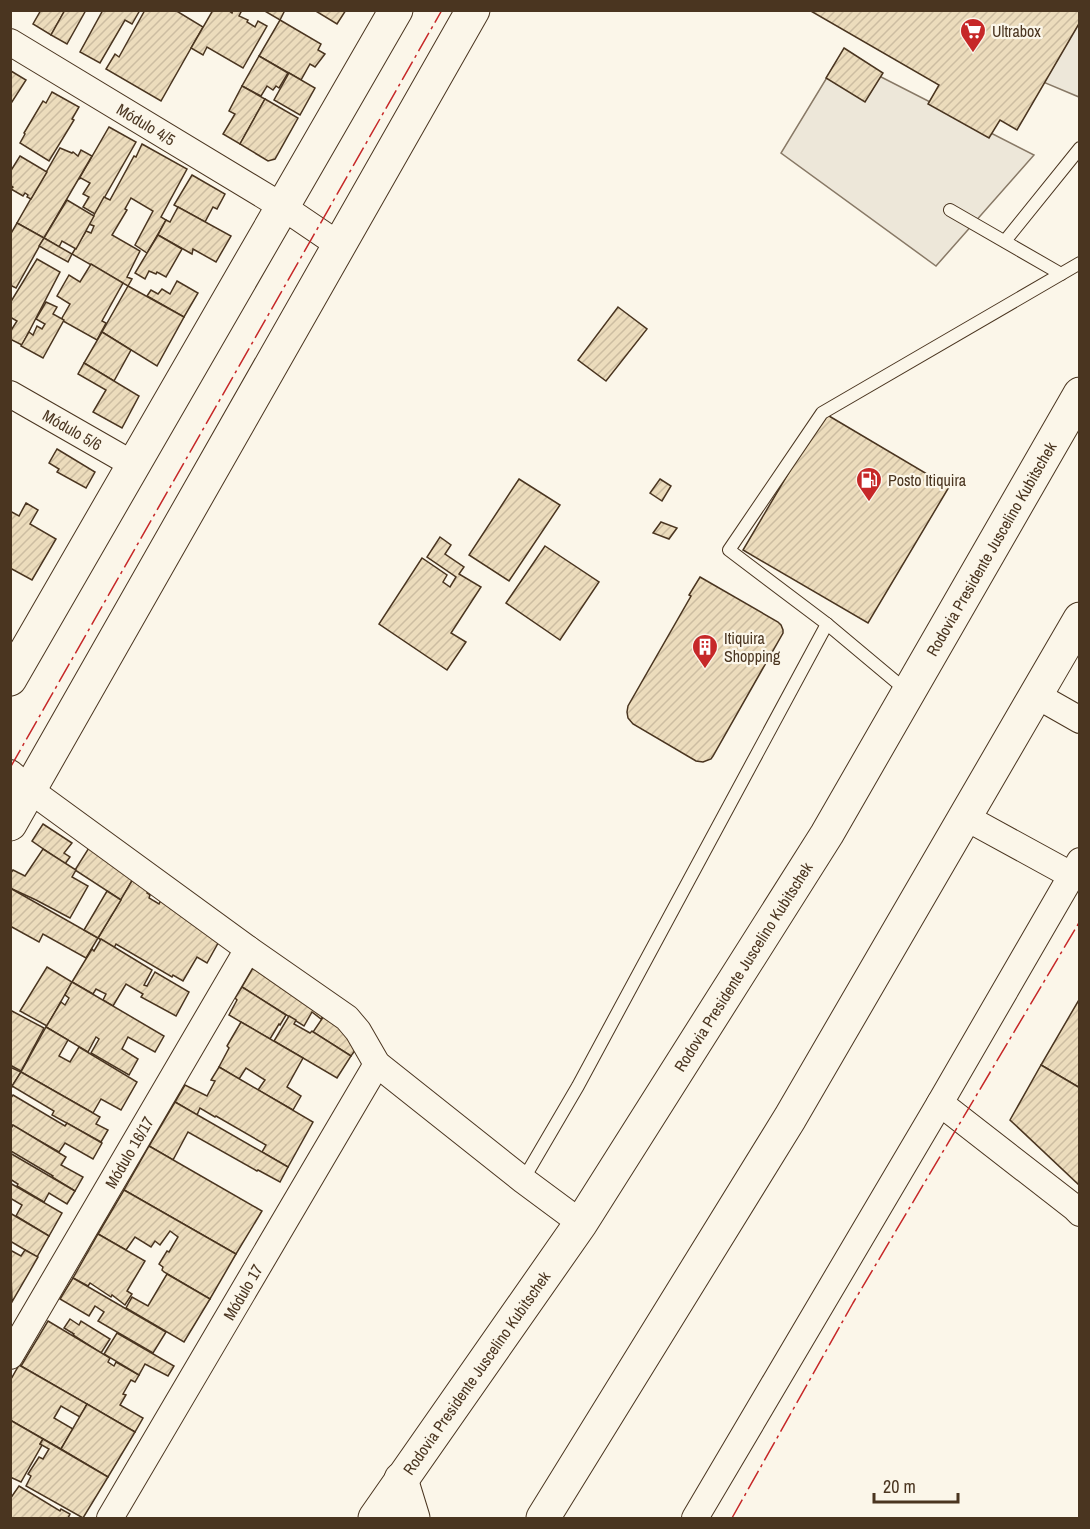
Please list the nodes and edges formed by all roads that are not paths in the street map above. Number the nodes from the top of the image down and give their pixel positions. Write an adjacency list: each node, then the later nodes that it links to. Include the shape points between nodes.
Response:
1 (396, 10): 5 (main road)
2 (472, 10): 8 (main road)
3 (10, 42): 5 (street, Módulo 4/5)
4 (1080, 148): 7 (lane)
5 (283, 207): 8 (street, Módulo 4/5); 13 (main road)
6 (950, 210): 7 (lane)
7 (1005, 241): 10 (lane)
8 (339, 245): 20 (main road)
9 (1080, 263): 10 (lane)
10 (1061, 274): 15 (lane, via 822,413 729,550)
11 (10, 394): 13 (street, Módulo 5/6)
12 (1080, 394): 17 (main road, Rodovia Presidente Juscelino Kubitschek)
13 (134, 465): 16 (main road)
14 (1080, 619): 18 (main road)
15 (827, 624): 17 (lane); 27 (lane, via 578,1086)
16 (10, 679)
17 (908, 693): 29 (main road, Rodovia Presidente Juscelino Kubitschek, via 827,834)
18 (1036, 695): 19 (street); 21 (main road)
19 (1080, 720)
20 (20, 781): 22 (main road); 24 (street)
21 (965, 817): 23 (street); 35 (main road, via 790,1118)
22 (10, 824)
23 (1076, 868): 26 (street)
24 (248, 949): 25 (street, via 347,1018); 30 (street, Módulo 16/17)
25 (377, 1064): 27 (street); 32 (street, Módulo 17)
26 (940, 1103): 28 (street); 36 (street)
27 (523, 1180): 29 (street)
28 (1078, 1207)
29 (582, 1222): 31 (main road, Rodovia Presidente Juscelino Kubitschek)
30 (10, 1356)
31 (401, 1479): 33 (main road, Rodovia Presidente Juscelino Kubitschek); 34 (main road)
32 (110, 1518)
33 (375, 1518)
34 (413, 1518)
35 (543, 1518)
36 (695, 1518)

